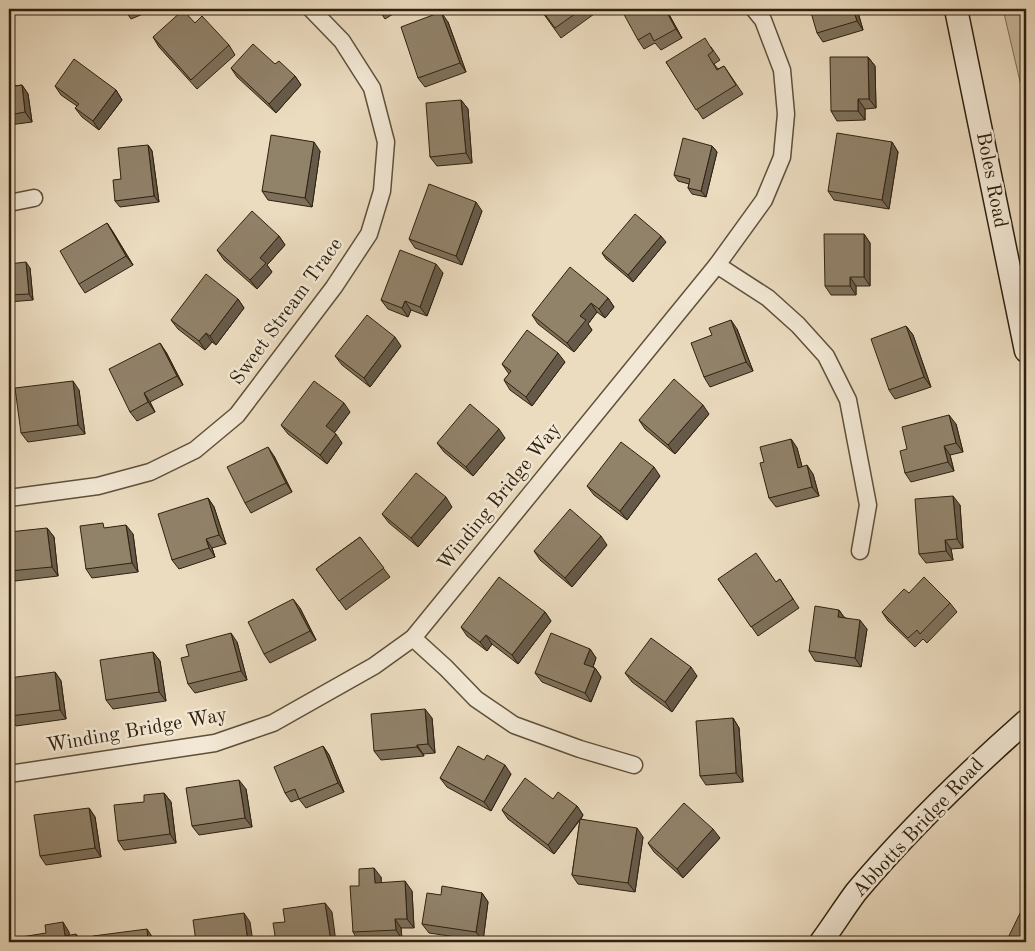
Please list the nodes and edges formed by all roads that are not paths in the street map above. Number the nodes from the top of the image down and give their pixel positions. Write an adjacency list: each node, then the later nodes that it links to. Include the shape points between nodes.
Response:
1 (311, 9): 8 (street, Sweet Stream Trace, via 342,41 372,88 386,142 382,191 369,234 334,287 237,415 195,450 150,472 98,486)
2 (754, 9): 6 (street, Winding Bridge Way, via 762,20 782,70 786,114 782,157 764,200)
3 (956, 9): 7 (street, Boles Road)
4 (34, 198): 5 (street)
5 (9, 203)
6 (717, 265): 9 (street, via 768,298 826,356 848,400 868,506); 10 (street, Winding Bridge Way)
7 (1026, 351)
8 (9, 498)
9 (860, 551)
10 (412, 638): 12 (street, via 476,699 514,725); 13 (street, Winding Bridge Way, via 374,666 273,723 215,743)
11 (1026, 721): 14 (street, Abbotts Bridge Road, via 954,787 907,836 856,893)
12 (634, 765)
13 (9, 774)
14 (821, 942)

